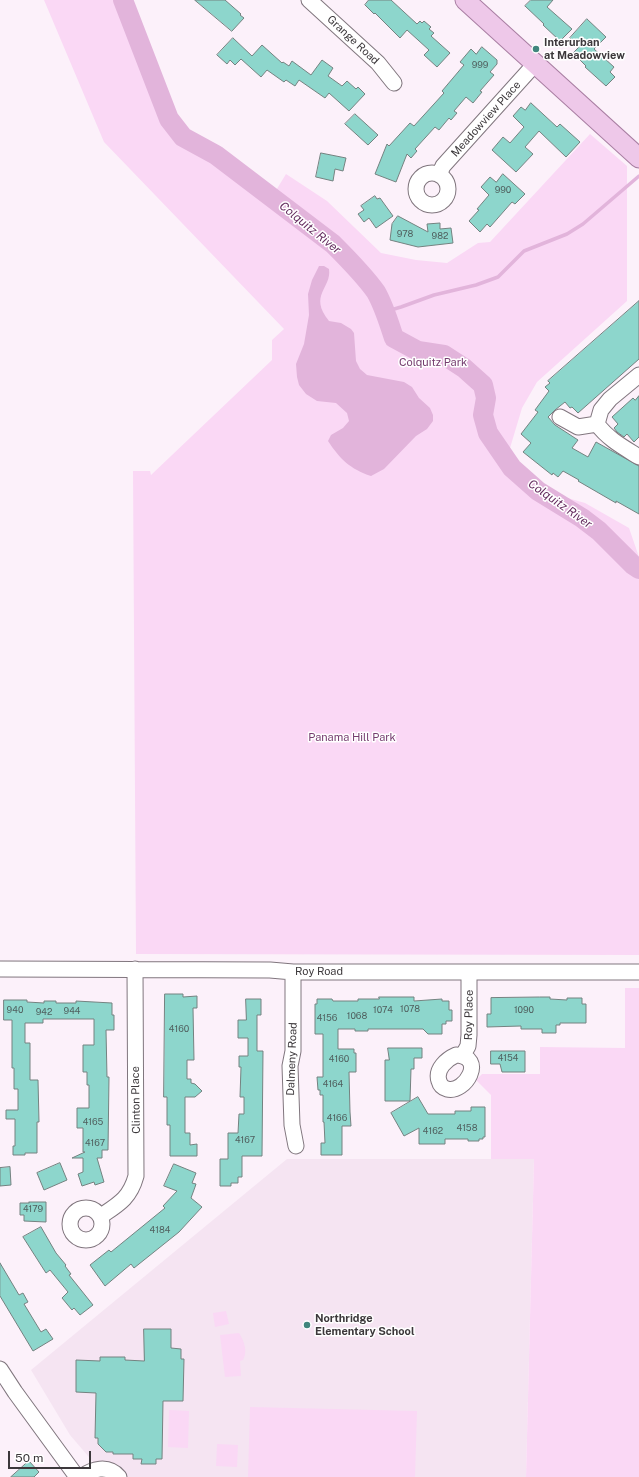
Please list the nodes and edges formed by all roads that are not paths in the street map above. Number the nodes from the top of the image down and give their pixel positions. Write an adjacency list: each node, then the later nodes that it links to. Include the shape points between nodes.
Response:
1 (310, 0): 4 (street, Grange Road, via 378,63)
2 (465, 0): 3 (main road)
3 (535, 64): 5 (main road); 6 (street, Meadowview Place, via 443,166)
4 (394, 83)
5 (639, 158)
6 (439, 175)
7 (639, 375): 9 (street, via 606,404 601,410)
8 (560, 417): 9 (street, via 578,427)
9 (598, 424): 10 (street, via 604,433)
10 (639, 456)
11 (0, 969): 12 (street, Roy Road)
12 (135, 969): 13 (street, Roy Road); 18 (street, Clinton Place, via 136,1176 128,1196)
13 (293, 972): 15 (street, Roy Road); 17 (street, Dalmeny Road, via 293,1051 290,1066 292,1125)
14 (639, 972): 15 (street, Roy Road)
15 (469, 973): 16 (street, Roy Place, via 469,1035 468,1046)
16 (463, 1055)
17 (296, 1146)
18 (101, 1216)
19 (0, 1369): 20 (street)
20 (77, 1477)
21 (81, 1477): 22 (street, via 90,1471 106,1469)
22 (119, 1477)

